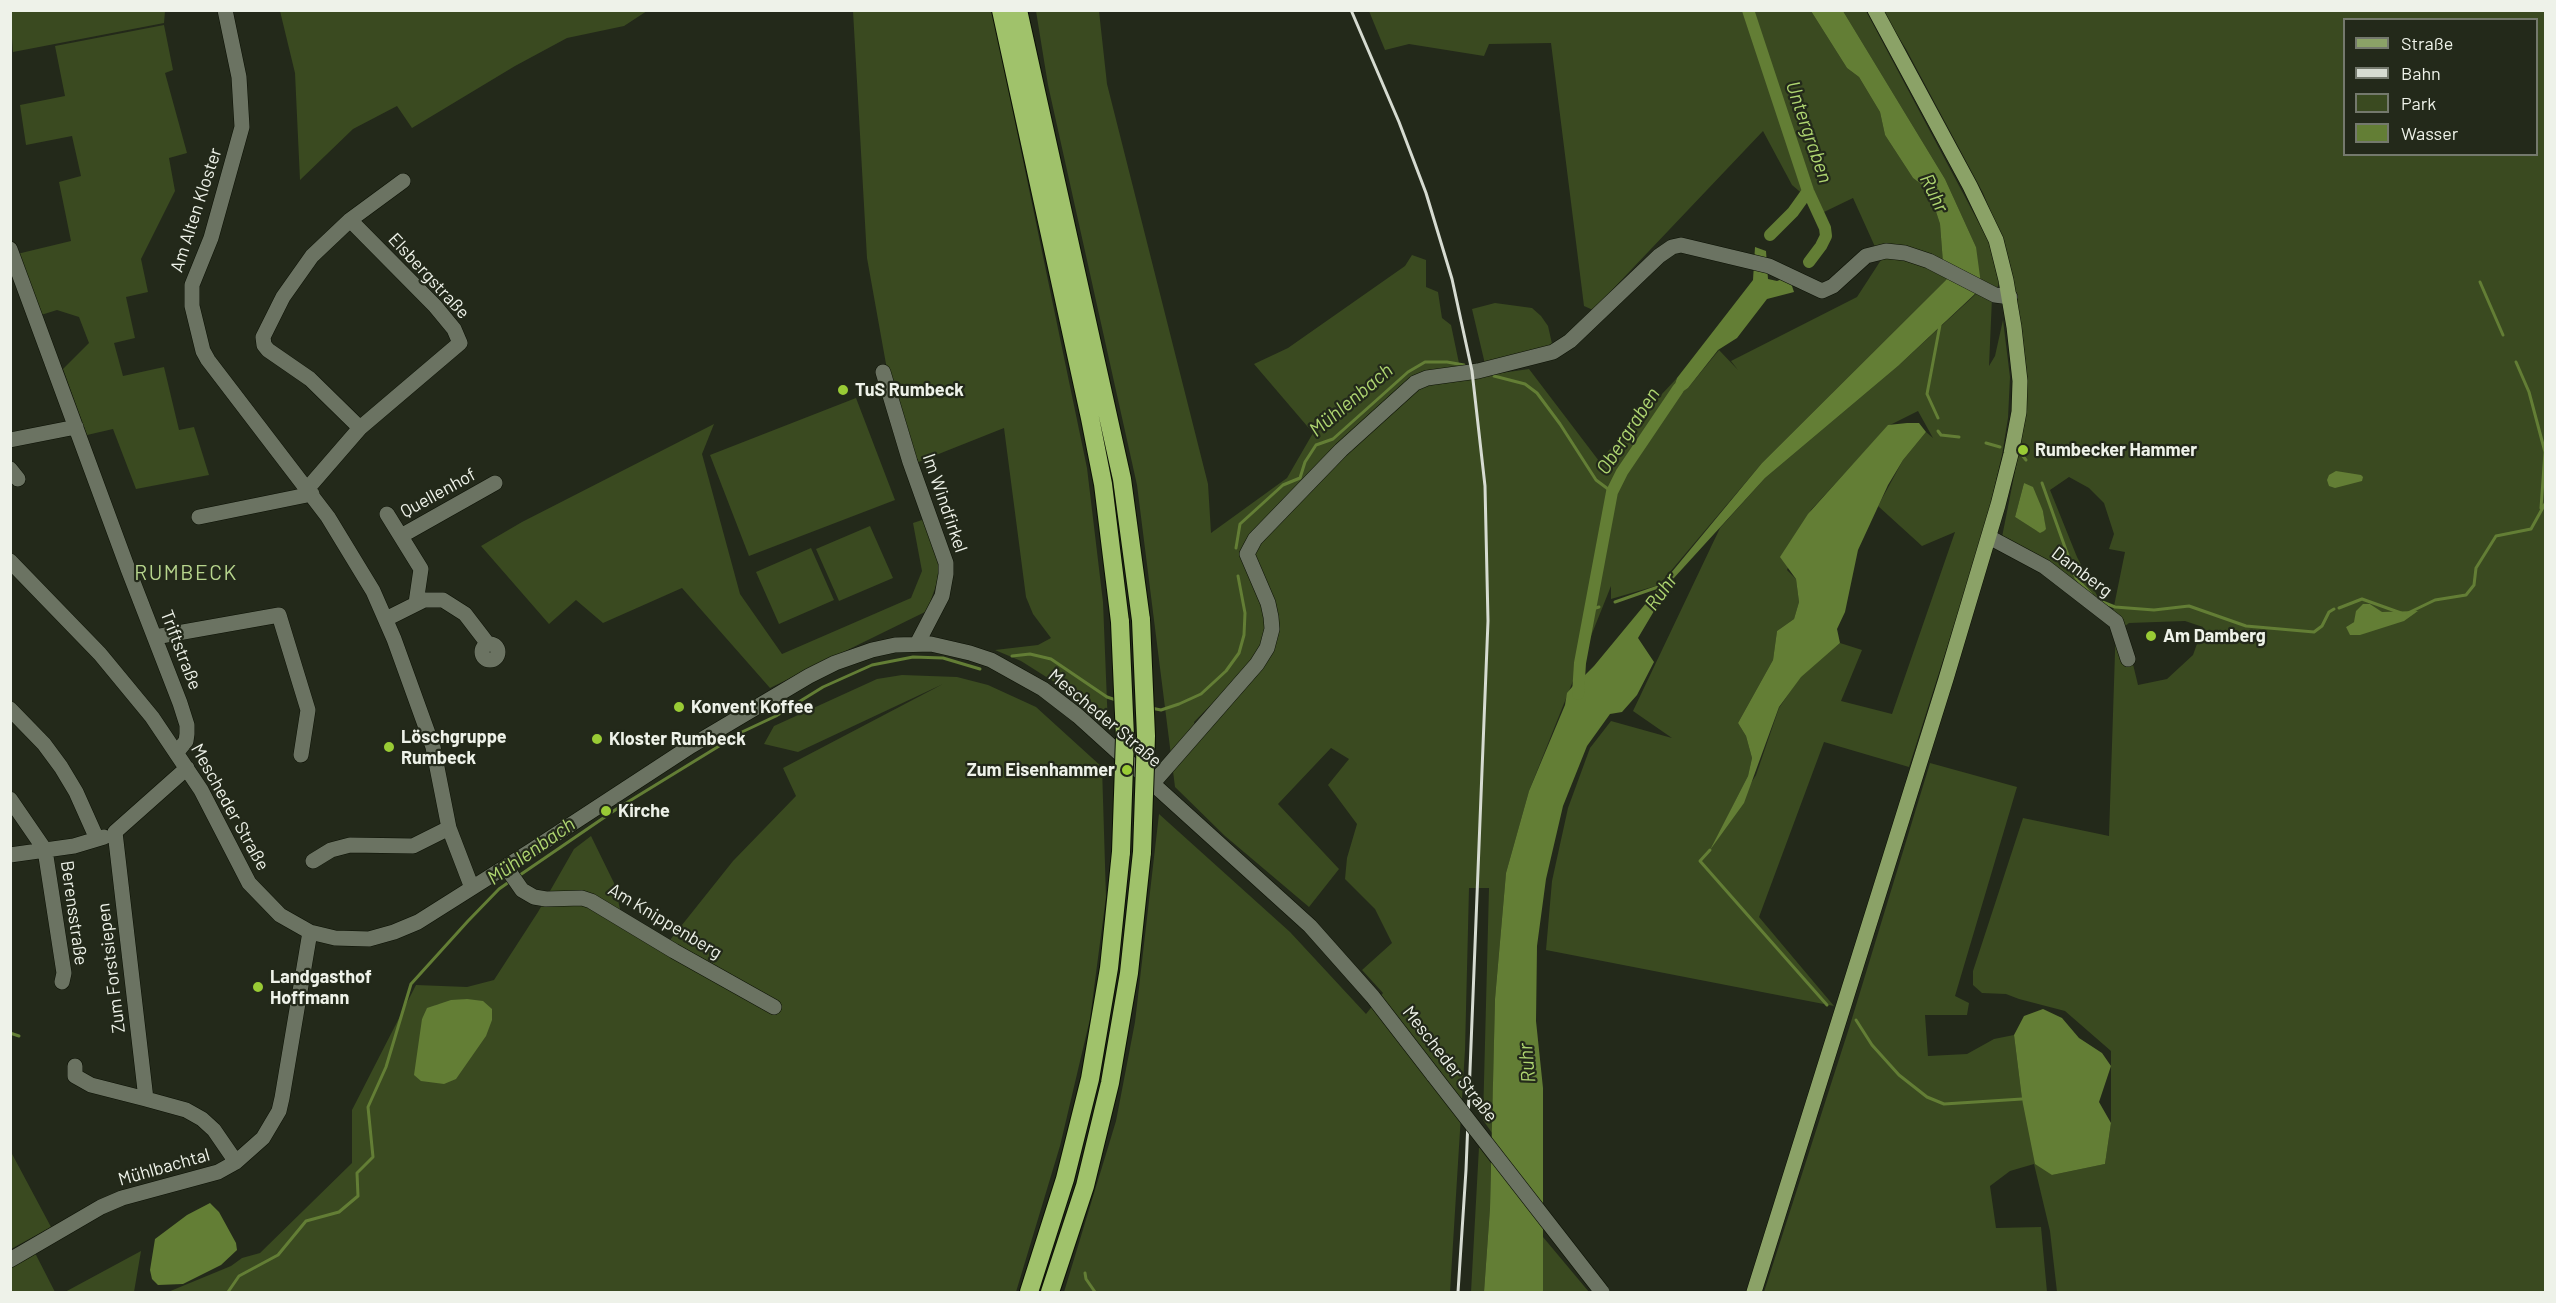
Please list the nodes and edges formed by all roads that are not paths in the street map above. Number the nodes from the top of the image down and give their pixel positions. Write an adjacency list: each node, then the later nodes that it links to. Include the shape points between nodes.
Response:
1 (225, 10): 14 (street, Am Alten Kloster, via 239,77 242,127 211,238 193,280 192,306 208,360)
2 (1001, 10): 47 (highway, bridge, via 1103,484 1120,622 1125,737 1121,852 1109,968 1090,1079 1065,1179)
3 (1018, 10): 48 (highway, bridge, via 1122,479 1141,620 1146,736 1142,852 1129,974 1112,1073 1085,1186)
4 (1875, 10): 8 (main road, via 1991,229)
5 (403, 181): 6 (street)
6 (350, 220): 11 (street, via 301,271 263,340 268,350 310,379); 11 (street, Elsbergstraße, via 435,306 460,340)
7 (10, 249): 10 (street, Triftstraße)
8 (2010, 297): 18 (main road, via 2019,412); 30 (street, via 1981,289 1929,261 1905,253 1886,251 1866,256 1825,291 1751,261 1689,246 1671,247 1559,349 1478,371 1420,380 1341,450 1254,539 1247,554 1271,617 1267,648)
9 (883, 372): 24 (street, Im Windfirkel, via 946,563 942,596)
10 (76, 427): 12 (street); 22 (street, Triftstraße)
11 (360, 428): 14 (street, Elsbergstraße)
12 (10, 440)
13 (495, 483): 17 (street, Quellenhof)
14 (310, 491): 16 (street); 21 (street, Am Alten Kloster, via 357,561)
15 (387, 514): 17 (street, Quellenhof)
16 (199, 517)
17 (400, 536): 20 (street, Quellenhof, via 421,569)
18 (1989, 537): 25 (street, Damberg, via 2045,567 2116,622); 50 (main road)
19 (10, 561): 27 (street, Mescheder Straße, via 100,654)
20 (416, 603): 21 (street); 23 (street, via 430,598 451,603 469,618)
21 (386, 619): 32 (street, Am Alten Kloster, via 433,747)
22 (155, 637): 27 (street, Triftstraße, via 187,725 186,741); 28 (street, via 279,615 308,710)
23 (488, 644)
24 (917, 644): 30 (street, Mescheder Straße, via 970,653 1026,679 1078,716); 38 (street, Mescheder Straße, via 872,650 773,695 690,746)
25 (2128, 659)
26 (10, 709): 34 (street, via 61,767)
27 (177, 752): 29 (street, Mescheder Straße)
28 (302, 755)
29 (187, 768): 33 (street); 40 (street, Mescheder Straße, via 249,883 280,915)
30 (1153, 783): 49 (street, Mescheder Straße, bridge, via 1326,943 1373,997)
31 (10, 799): 35 (street)
32 (449, 828): 37 (street, via 413,846 350,845); 39 (street, Am Alten Kloster)
33 (115, 832): 34 (street); 44 (street, Zum Forstsiepen)
34 (97, 839): 35 (street)
35 (45, 850): 36 (street); 41 (street, Berensstraße, via 64,973)
36 (10, 855)
37 (313, 861)
38 (512, 876): 39 (street, Mescheder Straße); 42 (street, Am Knippenberg, via 540,899 591,901)
39 (472, 888): 40 (street, Mescheder Straße, via 418,922 369,939 335,938)
40 (310, 932): 45 (street, Mühlbachtal, via 279,1111 263,1138)
41 (62, 982)
42 (774, 1006)
43 (75, 1066): 44 (street, via 75,1076 91,1085)
44 (146, 1099): 45 (street, via 186,1110 202,1119)
45 (236, 1162): 46 (street, Mühlbachtal, via 218,1172 101,1207)
46 (10, 1260)
47 (1029, 1293)
48 (1050, 1293)
49 (1602, 1293)
50 (1754, 1293)

